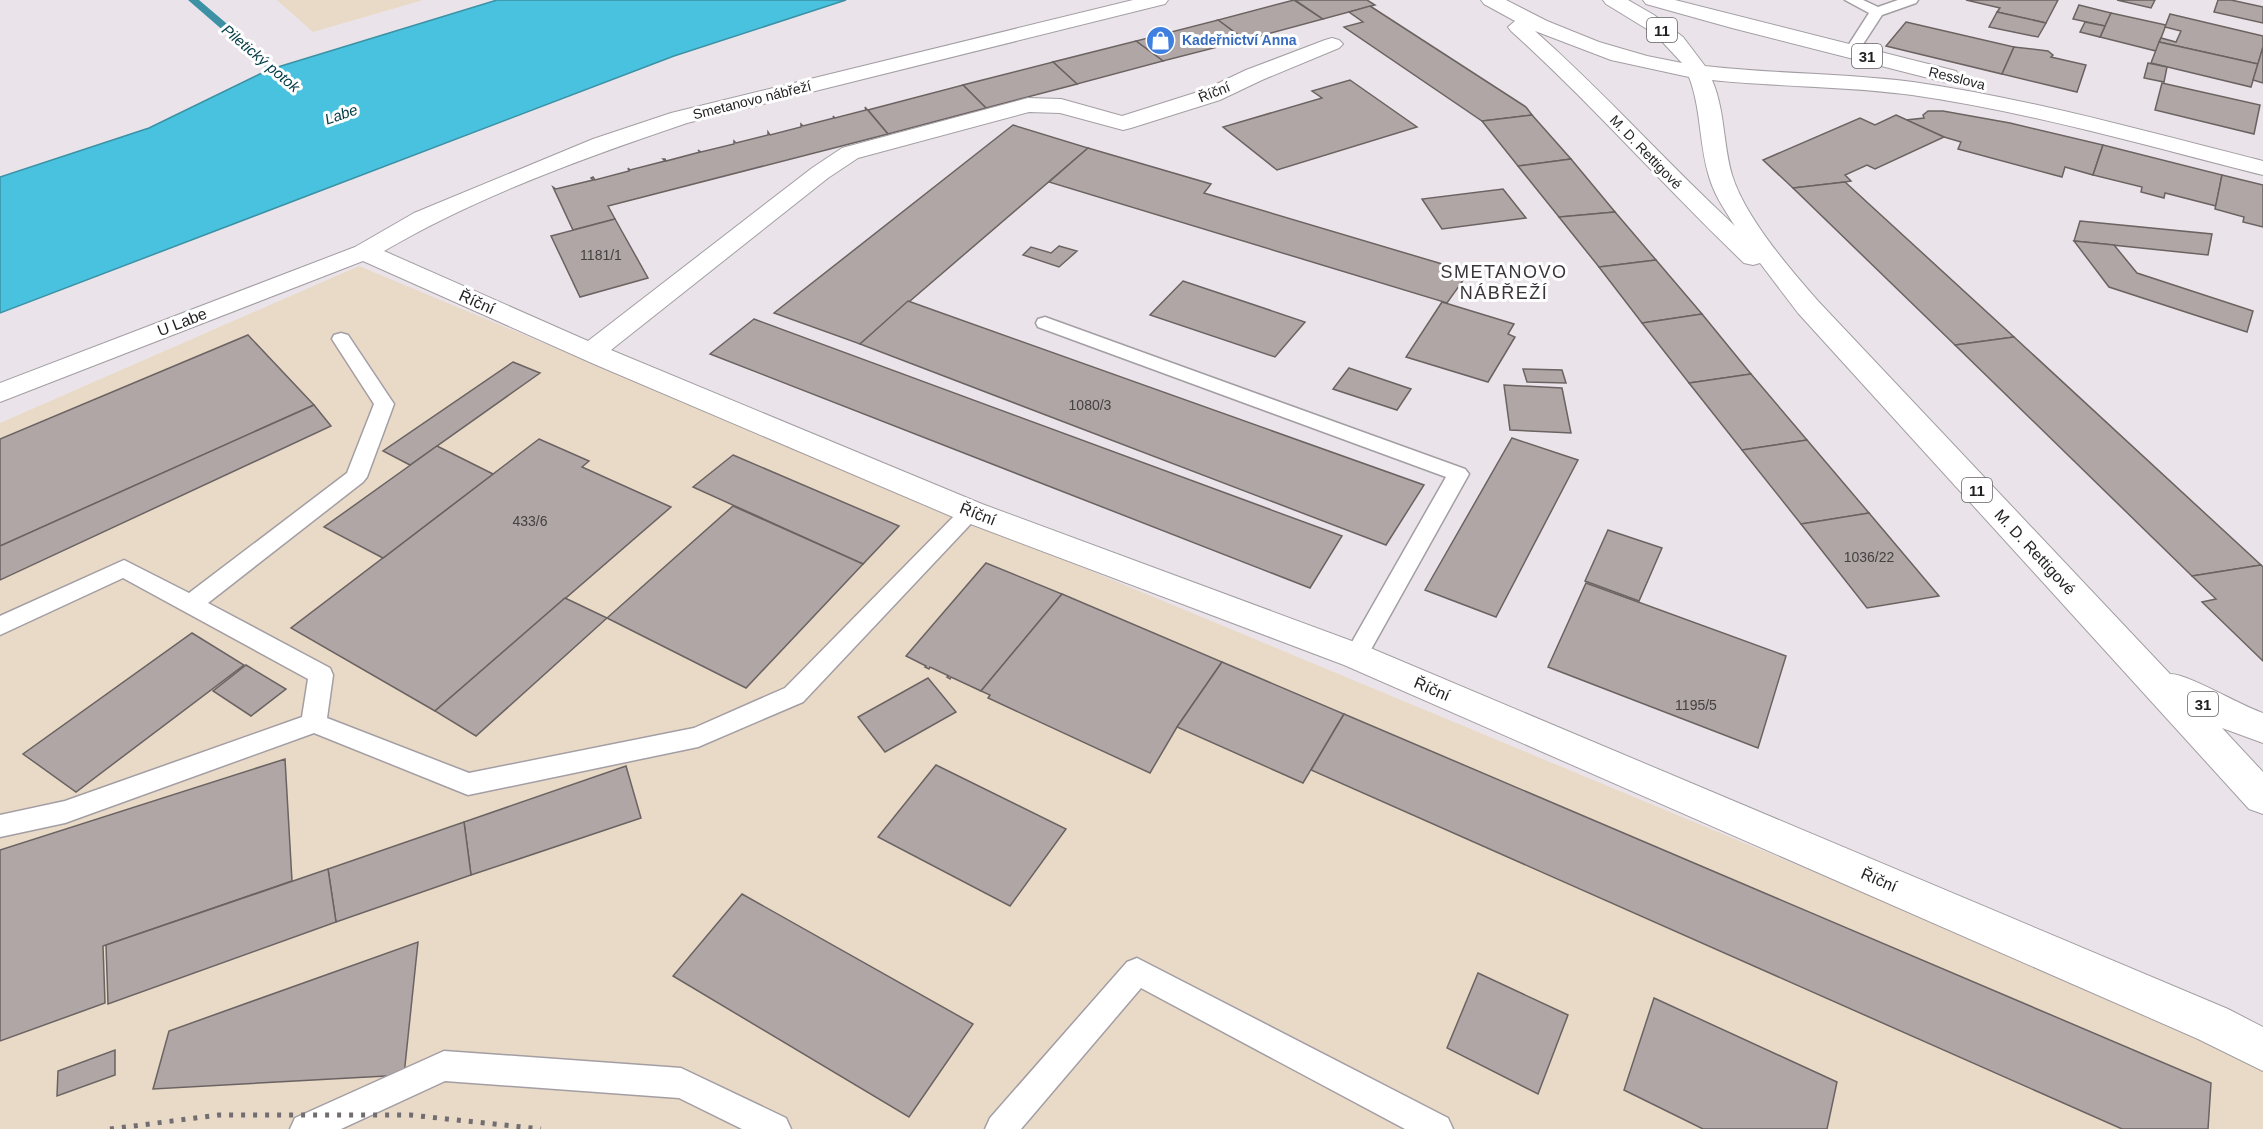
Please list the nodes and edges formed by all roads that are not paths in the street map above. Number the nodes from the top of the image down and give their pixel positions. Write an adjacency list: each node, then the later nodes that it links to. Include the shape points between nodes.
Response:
1 (1158, 0): 14 (street, Smetanovo nábřeží, via 679,118 601,144 423,218)
2 (1482, 0): 15 (street, M. D. Rettigové / 11, via 1569,72 1691,199)
3 (1491, 0): 11 (street, 31, via 1588,45 1640,61)
4 (1613, 0): 11 (street, M. D. Rettigové / 11, via 1668,34)
5 (1653, 0): 10 (street, Resslova / 31)
6 (1852, 0): 8 (lane)
7 (1911, 0): 8 (lane)
8 (1877, 12): 10 (lane)
9 (1332, 44): 18 (street, Říční, via 1212,95 1123,123 1061,106 1028,105 850,153)
10 (1851, 52): 12 (street, Resslova / 31)
11 (1700, 72): 13 (street, Resslova / 31, via 1911,89 2005,105); 15 (street, M. D. Rettigové / 11, via 1723,185 1757,241)
12 (2263, 152)
13 (2263, 168)
14 (364, 252): 18 (street, Říční); 19 (street, U Labe)
15 (1808, 307): 24 (street, M. D. Rettigové / 11)
16 (1045, 323): 23 (lane, via 1458,474)
17 (341, 339): 21 (lane, via 384,404 356,477)
18 (591, 352): 20 (street, Říční)
19 (0, 393)
20 (971, 512): 23 (street, Říční); 25 (lane, via 794,695 698,737 468,784)
21 (190, 604): 22 (lane, via 124,568); 25 (lane, via 321,675)
22 (0, 626)
23 (1356, 656): 29 (street, Říční, via 2202,1019)
24 (2147, 673): 26 (street, 31, via 2222,713); 27 (street, M. D. Rettigové / 11)
25 (314, 723): 28 (lane, via 65,812)
26 (2263, 728)
27 (2263, 798)
28 (0, 826)
29 (2263, 1050)
30 (306, 1129): 31 (lane, via 444,1066 681,1083)
31 (775, 1129)
32 (1001, 1129): 33 (lane, via 1137,971)
33 (1437, 1129)

